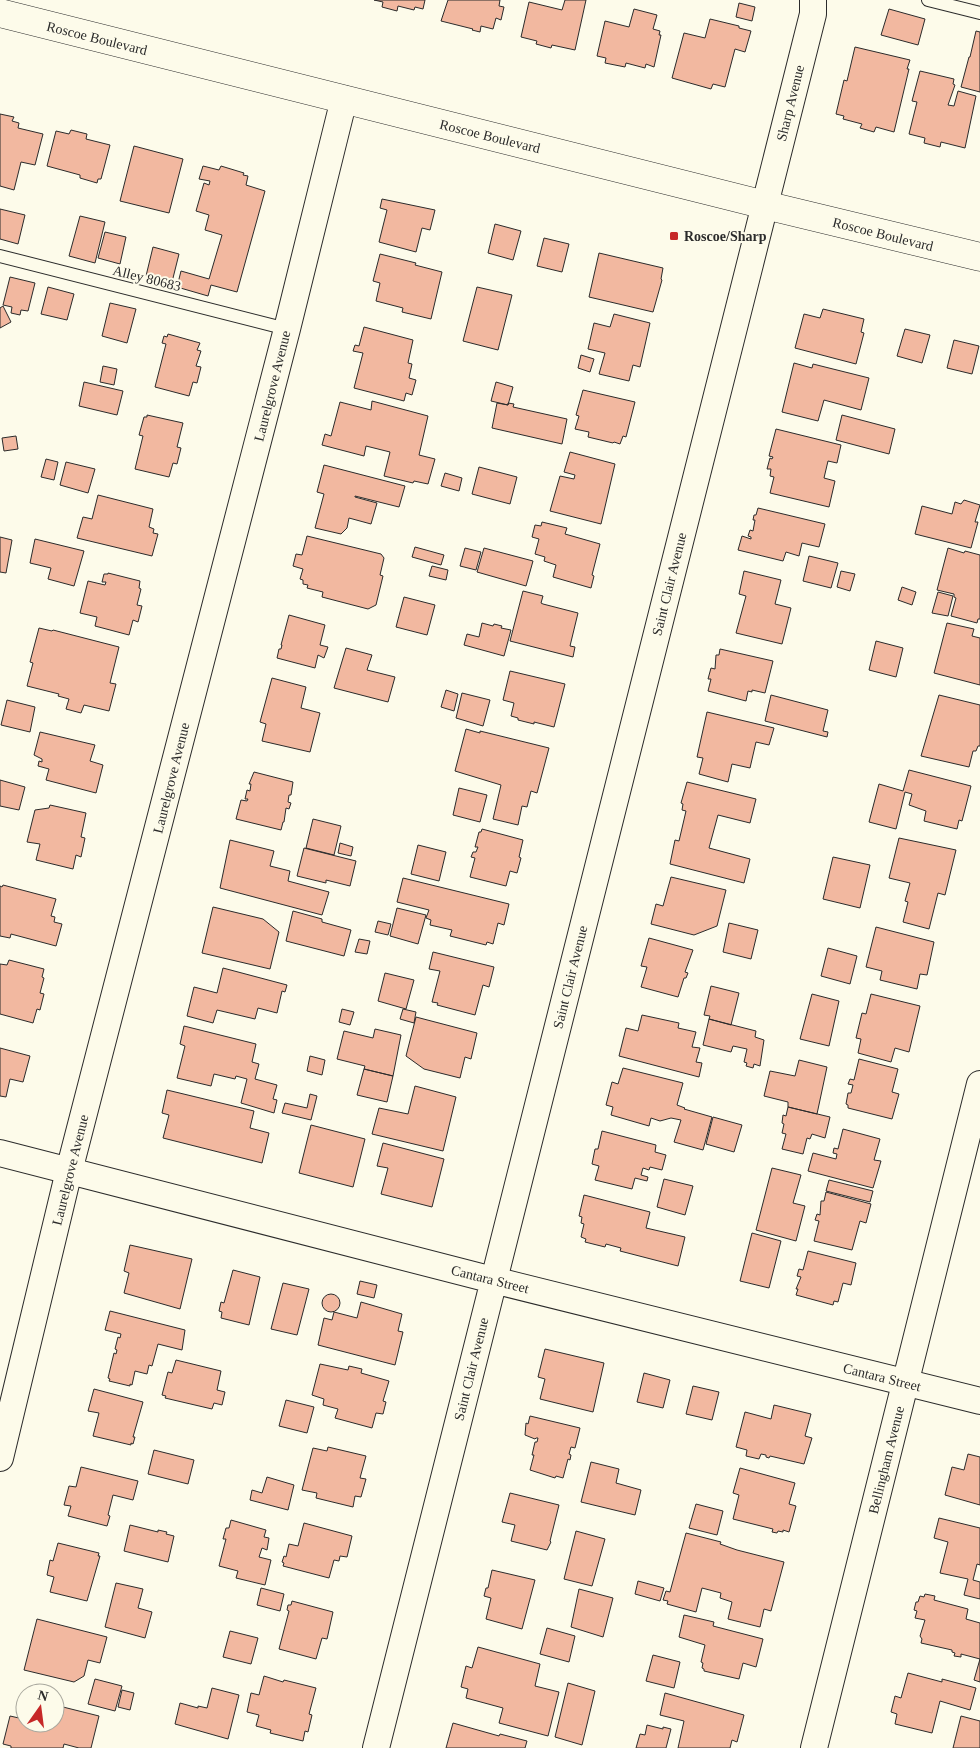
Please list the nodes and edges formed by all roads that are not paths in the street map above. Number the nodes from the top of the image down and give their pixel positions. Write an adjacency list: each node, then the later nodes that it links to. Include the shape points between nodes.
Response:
1 (813, 0): 6 (street, Sharp Avenue)
2 (928, 0): 4 (lane)
3 (0, 13): 5 (main road, Roscoe Boulevard)
4 (980, 13)
5 (344, 99): 6 (main road, Roscoe Boulevard); 9 (street, Laurelgrove Avenue)
6 (765, 205): 8 (main road, Roscoe Boulevard); 13 (street, Saint Clair Avenue)
7 (0, 256): 9 (lane, Alley 80683)
8 (980, 257)
9 (287, 329): 12 (street, Laurelgrove Avenue)
10 (980, 1084): 14 (street, Bellingham Avenue)
11 (0, 1153): 12 (street, Cantara Street)
12 (69, 1171): 13 (street, Cantara Street); 16 (street, Laurelgrove Avenue)
13 (493, 1280): 14 (street, Cantara Street); 17 (street, Saint Clair Avenue)
14 (906, 1383): 15 (street, Cantara Street); 18 (street, Bellingham Avenue)
15 (980, 1401)
16 (0, 1458)
17 (376, 1748)
18 (814, 1748)

